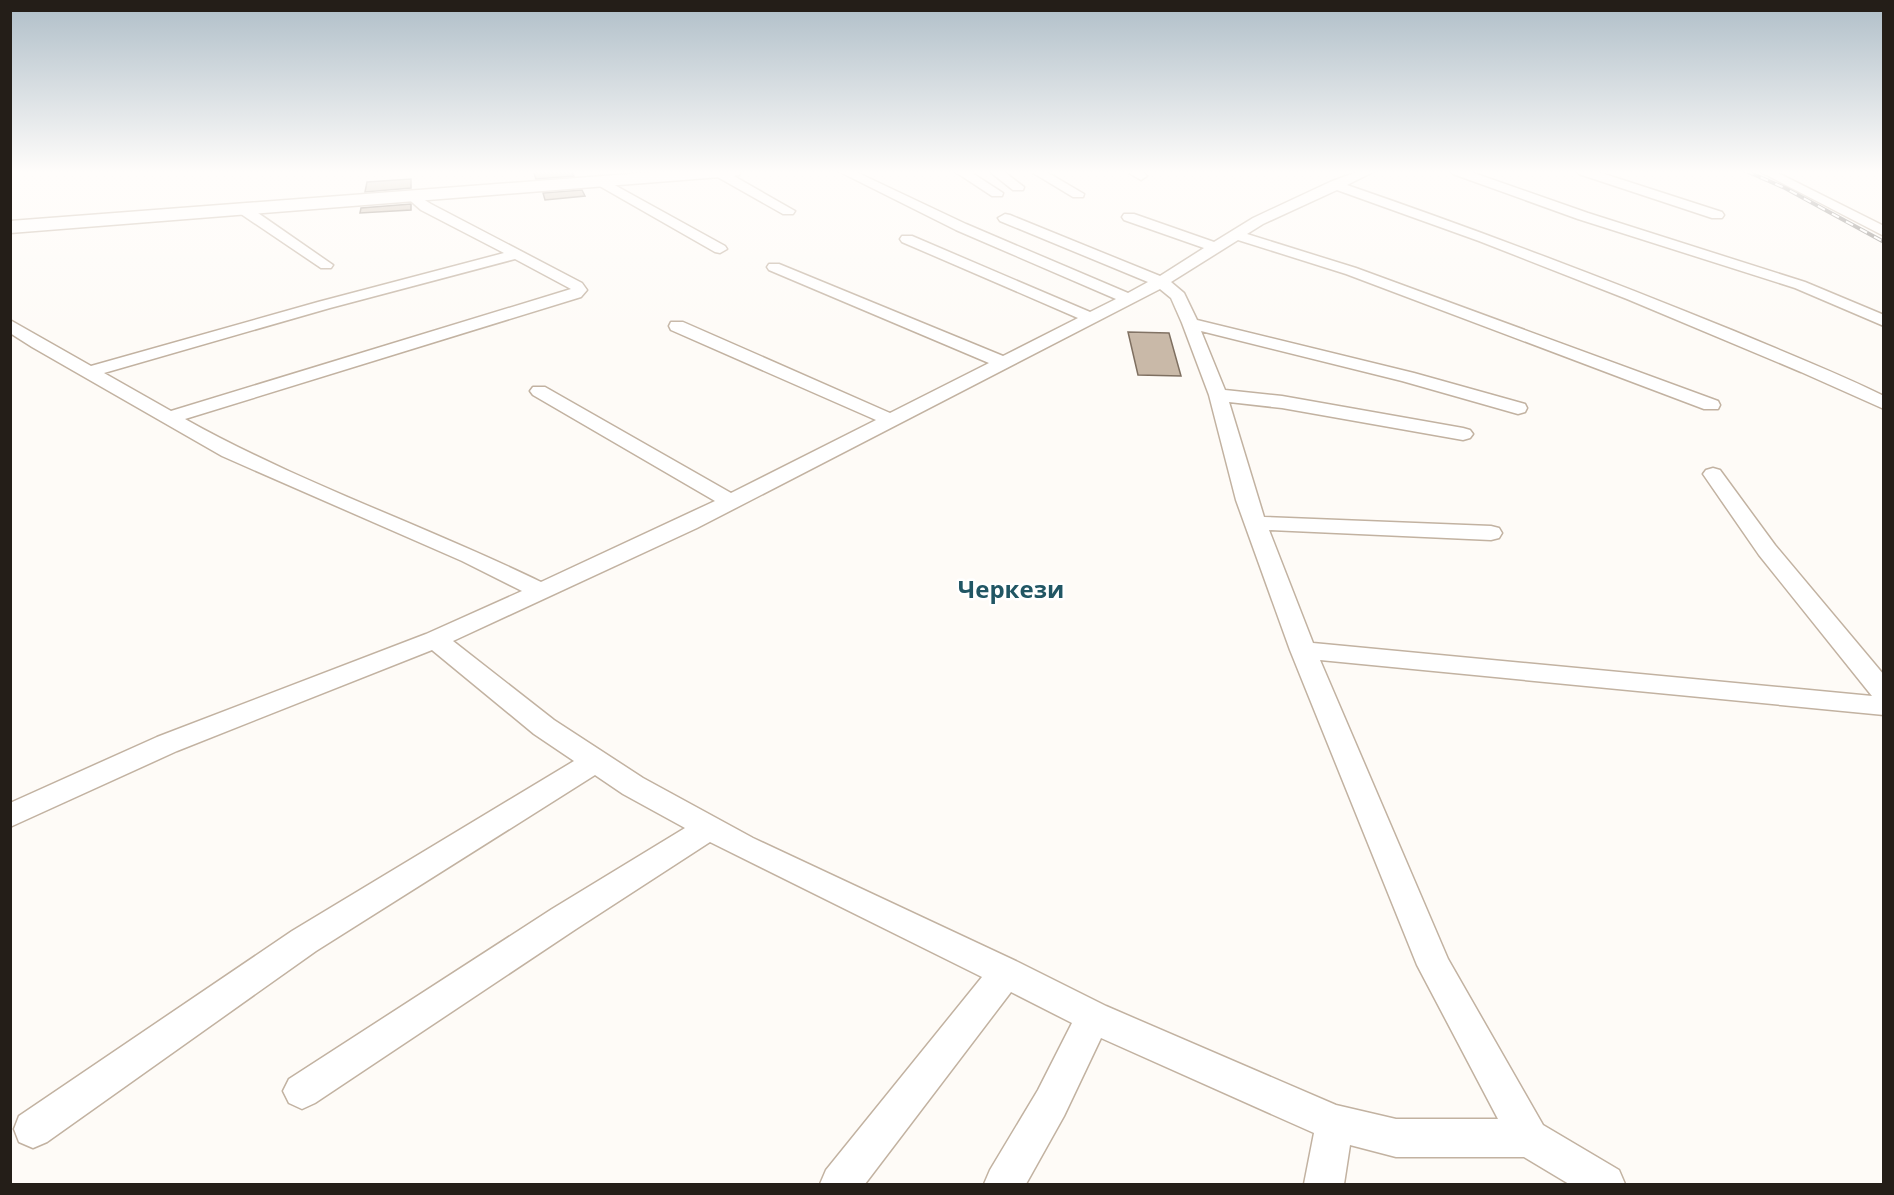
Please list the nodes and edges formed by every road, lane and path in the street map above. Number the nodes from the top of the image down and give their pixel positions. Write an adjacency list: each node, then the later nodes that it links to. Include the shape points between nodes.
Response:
1 (269, 227): 14 (street)
2 (463, 227): 13 (street)
3 (681, 227): 12 (street)
4 (961, 227): 17 (street)
5 (1026, 227): 16 (street)
6 (1168, 227): 11 (street)
7 (1252, 227): 11 (street)
8 (1455, 227): 27 (street, via 1692,319)
9 (1616, 227): 19 (street, via 1800,285)
10 (907, 239): 18 (street)
11 (1224, 241): 16 (street); 28 (street, via 1362,275)
12 (720, 249)
13 (515, 255): 24 (street); 30 (street, via 579,290)
14 (326, 265)
15 (774, 267): 23 (street)
16 (1161, 282): 17 (street); 20 (street, via 1178,296)
17 (1130, 299): 18 (street)
18 (1091, 318): 23 (street)
19 (1884, 321)
20 (1190, 323): 26 (street); 29 (street)
21 (10, 325): 24 (street)
22 (677, 326): 31 (street)
23 (1002, 362): 31 (street)
24 (90, 372): 30 (street)
25 (540, 391): 34 (street)
26 (1218, 395): 32 (street, via 1282,402); 35 (street)
27 (1884, 404)
28 (1711, 405)
29 (1518, 408)
30 (169, 418): 37 (street, via 229,452 470,556)
31 (891, 420): 34 (street)
32 (1463, 434)
33 (1713, 474): 40 (street, via 1767,550)
34 (731, 502): 37 (street)
35 (1256, 523): 36 (street); 39 (street)
36 (1491, 533)
37 (541, 591): 38 (street)
38 (435, 640): 42 (street, via 544,727); 43 (street, via 265,704 72,785)
39 (1303, 650): 41 (street); 50 (street, via 1434,965)
40 (1884, 693)
41 (1884, 706)
42 (595, 761): 44 (street); 49 (street, via 304,941)
43 (10, 816)
44 (710, 828): 45 (street); 47 (street)
45 (1006, 972): 46 (street); 51 (street)
46 (1093, 1017): 48 (street); 52 (street, via 1051,1103)
47 (302, 1091)
48 (1335, 1123): 50 (street, via 1396,1138); 53 (street)
49 (33, 1129)
50 (1529, 1138): 54 (street)
51 (840, 1185)
52 (1004, 1185)
53 (1324, 1185)
54 (1605, 1185)

